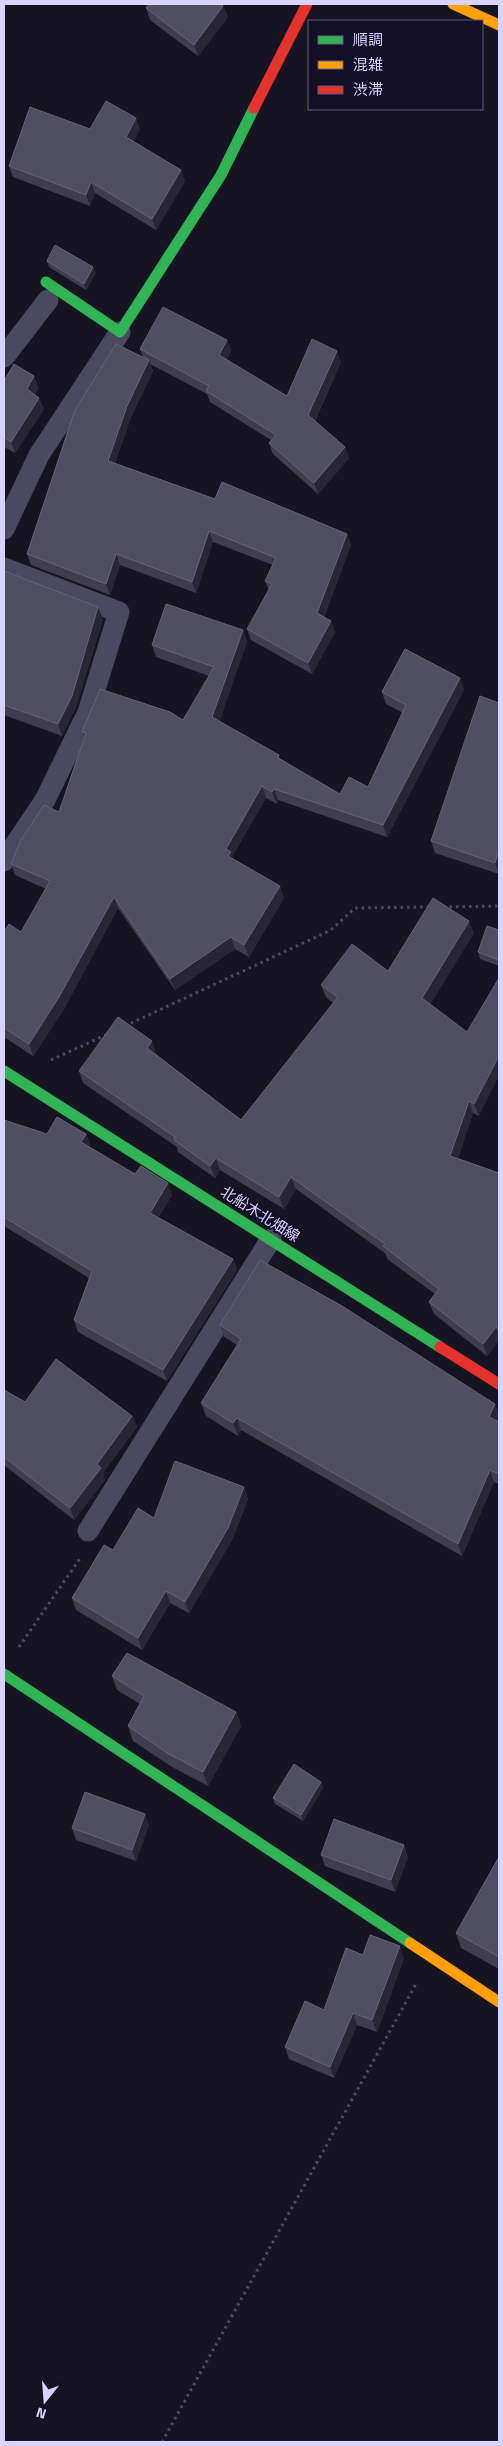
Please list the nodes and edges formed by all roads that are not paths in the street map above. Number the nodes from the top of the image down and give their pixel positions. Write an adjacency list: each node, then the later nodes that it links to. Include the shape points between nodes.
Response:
1 (306, 4): 5 (street, via 220,175)
2 (453, 4): 3 (street)
3 (499, 25)
4 (47, 291): 5 (street); 6 (lane)
5 (120, 332): 7 (lane, via 39,455)
6 (4, 357)
7 (4, 529)
8 (4, 568): 9 (lane, via 119,612 88,712 45,800)
9 (4, 861)
10 (4, 1071): 11 (street, 北船木北畑線)
11 (271, 1239): 12 (street, 北船木北畑線); 13 (lane)
12 (499, 1384)
13 (88, 1531)
14 (4, 1674): 15 (street)
15 (499, 2002)

